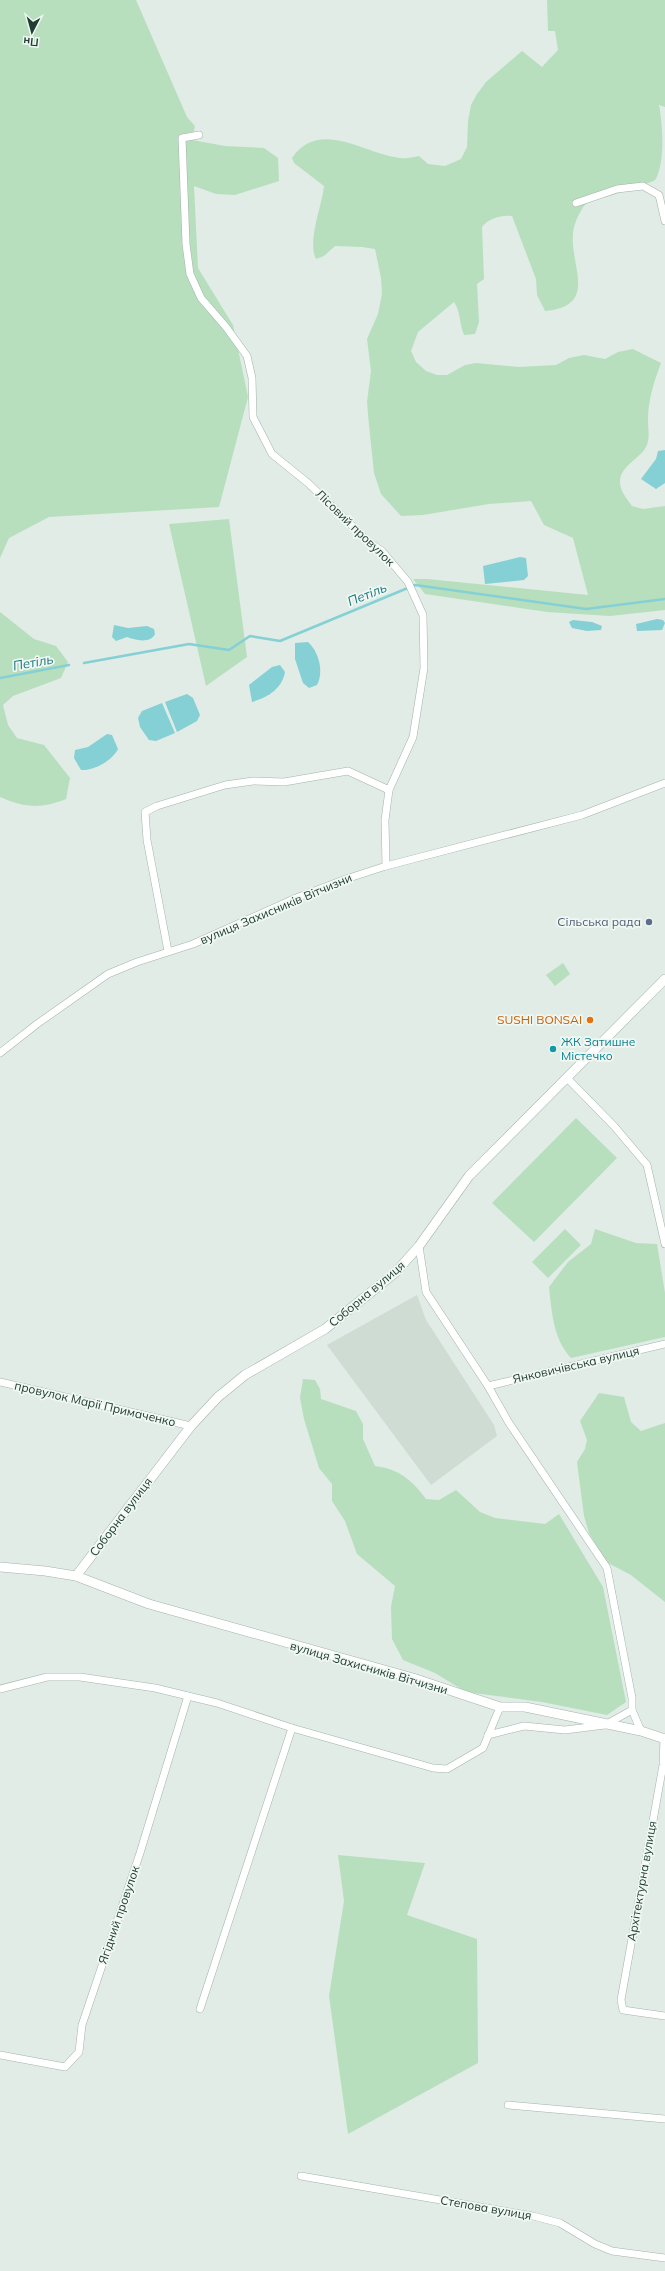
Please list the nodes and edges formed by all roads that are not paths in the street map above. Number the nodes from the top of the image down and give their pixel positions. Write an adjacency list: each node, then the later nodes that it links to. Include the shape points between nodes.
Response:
1 (198, 135): 5 (street, Лісовий провулок, via 182,138 186,244 190,274 201,298 247,356 252,378 253,417 272,454 308,483 382,552 408,582 423,615 424,668 413,737)
2 (576, 203): 3 (street, via 617,189 643,186 659,194)
3 (665, 221)
4 (665, 783): 6 (street, вулиця Захисників Вітчизни, via 582,815)
5 (389, 790): 6 (street, Лісовий провулок, via 385,820); 7 (street, via 348,771 284,782 225,785 145,812 147,840)
6 (386, 866): 7 (street, вулиця Захисників Вітчизни, via 303,895 193,944)
7 (168, 951): 9 (street, вулиця Захисників Вітчизни, via 108,974 37,1024)
8 (665, 979): 10 (street, Соборна вулиця)
9 (0, 1054)
10 (566, 1078): 11 (street, via 614,1126 647,1165); 12 (street, Соборна вулиця, via 469,1176)
11 (665, 1244)
12 (420, 1246): 15 (street, via 426,1292); 16 (street, Соборна вулиця, via 396,1272 324,1329 245,1375 218,1397)
13 (665, 1344): 15 (street, Янковичівська вулиця)
14 (0, 1382): 16 (street, провулок Марії Примаченко)
15 (488, 1386): 22 (street, via 509,1423 607,1568 632,1698)
16 (191, 1426): 18 (street, Соборна вулиця)
17 (0, 1567): 18 (street, вулиця Захисників Вітчизни)
18 (76, 1576): 21 (street, вулиця Захисників Вітчизни, via 149,1604 413,1678)
19 (0, 1689): 20 (street, via 47,1677 80,1678 155,1688)
20 (188, 1696): 24 (street); 30 (street, Ягідний провулок, via 140,1853 82,2025 79,2052 65,2068)
21 (500, 1707): 23 (street, вулиця Захисників Вітчизни, via 525,1707); 26 (street)
22 (632, 1710): 23 (street); 25 (street)
23 (605, 1725): 25 (street, вулиця Захисників Вітчизни); 26 (street, via 565,1730 524,1726)
24 (292, 1728): 26 (street, via 433,1768 447,1769 483,1748); 28 (street)
25 (641, 1731): 27 (street, вулиця Захисників Вітчизни)
26 (488, 1735)
27 (664, 1739): 29 (street, Архітектурна вулиця, via 663,1766 621,2000 623,2010)
28 (200, 2009)
29 (665, 2016)
30 (0, 2055)
31 (508, 2105): 32 (street)
32 (665, 2119)
33 (301, 2176): 34 (street, Степова вулиця, via 533,2216 560,2223 612,2251)
34 (665, 2258)

